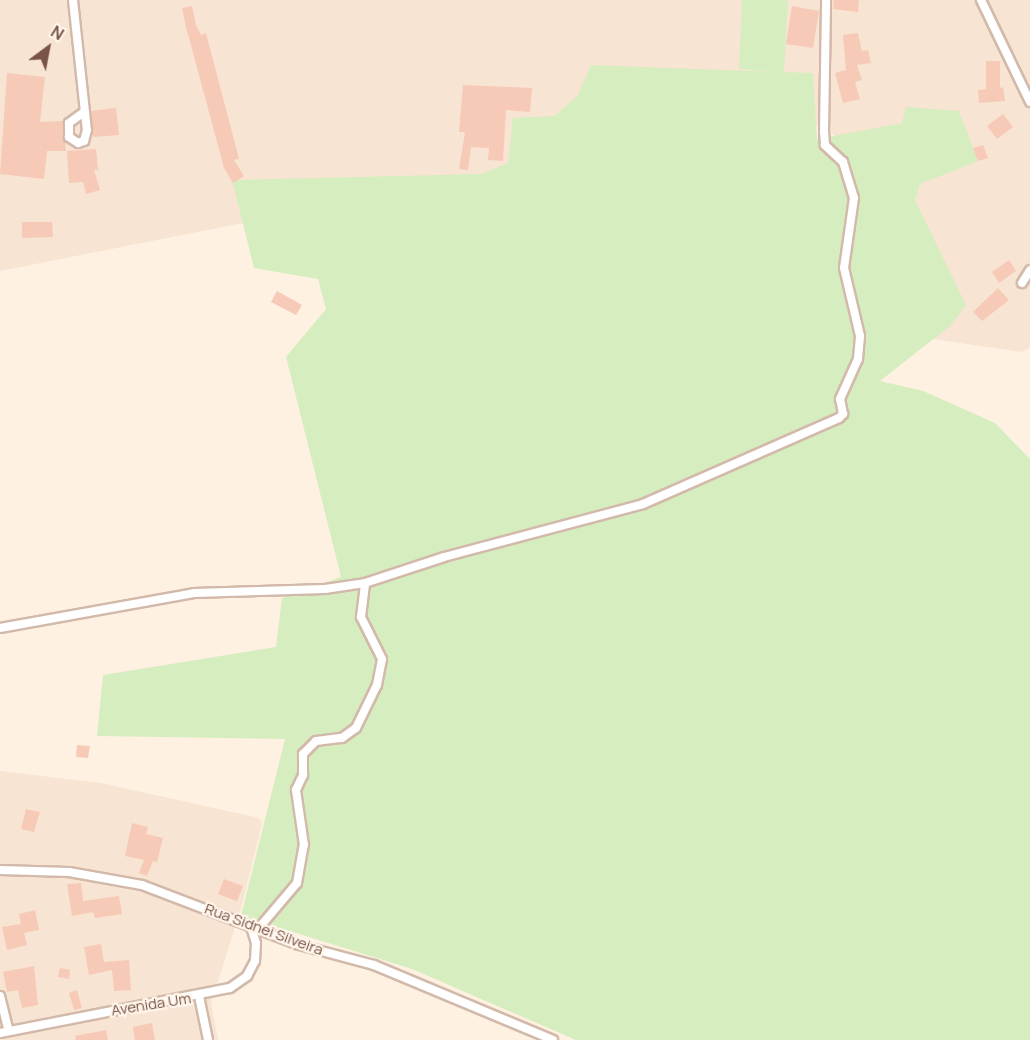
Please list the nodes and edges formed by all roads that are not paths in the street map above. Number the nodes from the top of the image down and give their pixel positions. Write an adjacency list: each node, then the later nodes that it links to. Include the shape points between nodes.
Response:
1 (73, 0): 5 (street)
2 (826, 0): 8 (street, via 825,146 843,162 853,192 844,268 860,336 855,370 839,403 842,416 643,504 444,557)
3 (981, 0): 4 (street)
4 (1030, 102)
5 (84, 112)
6 (1030, 270): 7 (street)
7 (1022, 283)
8 (365, 583): 9 (street, via 325,589 194,593); 11 (street, via 361,617 382,659 378,685 356,728 342,738 316,741 303,754 303,775 296,790 304,845 297,883)
9 (0, 628)
10 (0, 870): 11 (street, Rua Sidnei Silveira, via 106,877 176,896)
11 (254, 928): 13 (street, Avenida Um, via 257,954 247,976 230,988); 16 (street, Rua Sidnei Silveira, via 374,965)
12 (0, 996): 14 (street)
13 (199, 996): 14 (street, Avenida Um); 15 (street)
14 (5, 1032)
15 (208, 1040)
16 (553, 1040)

